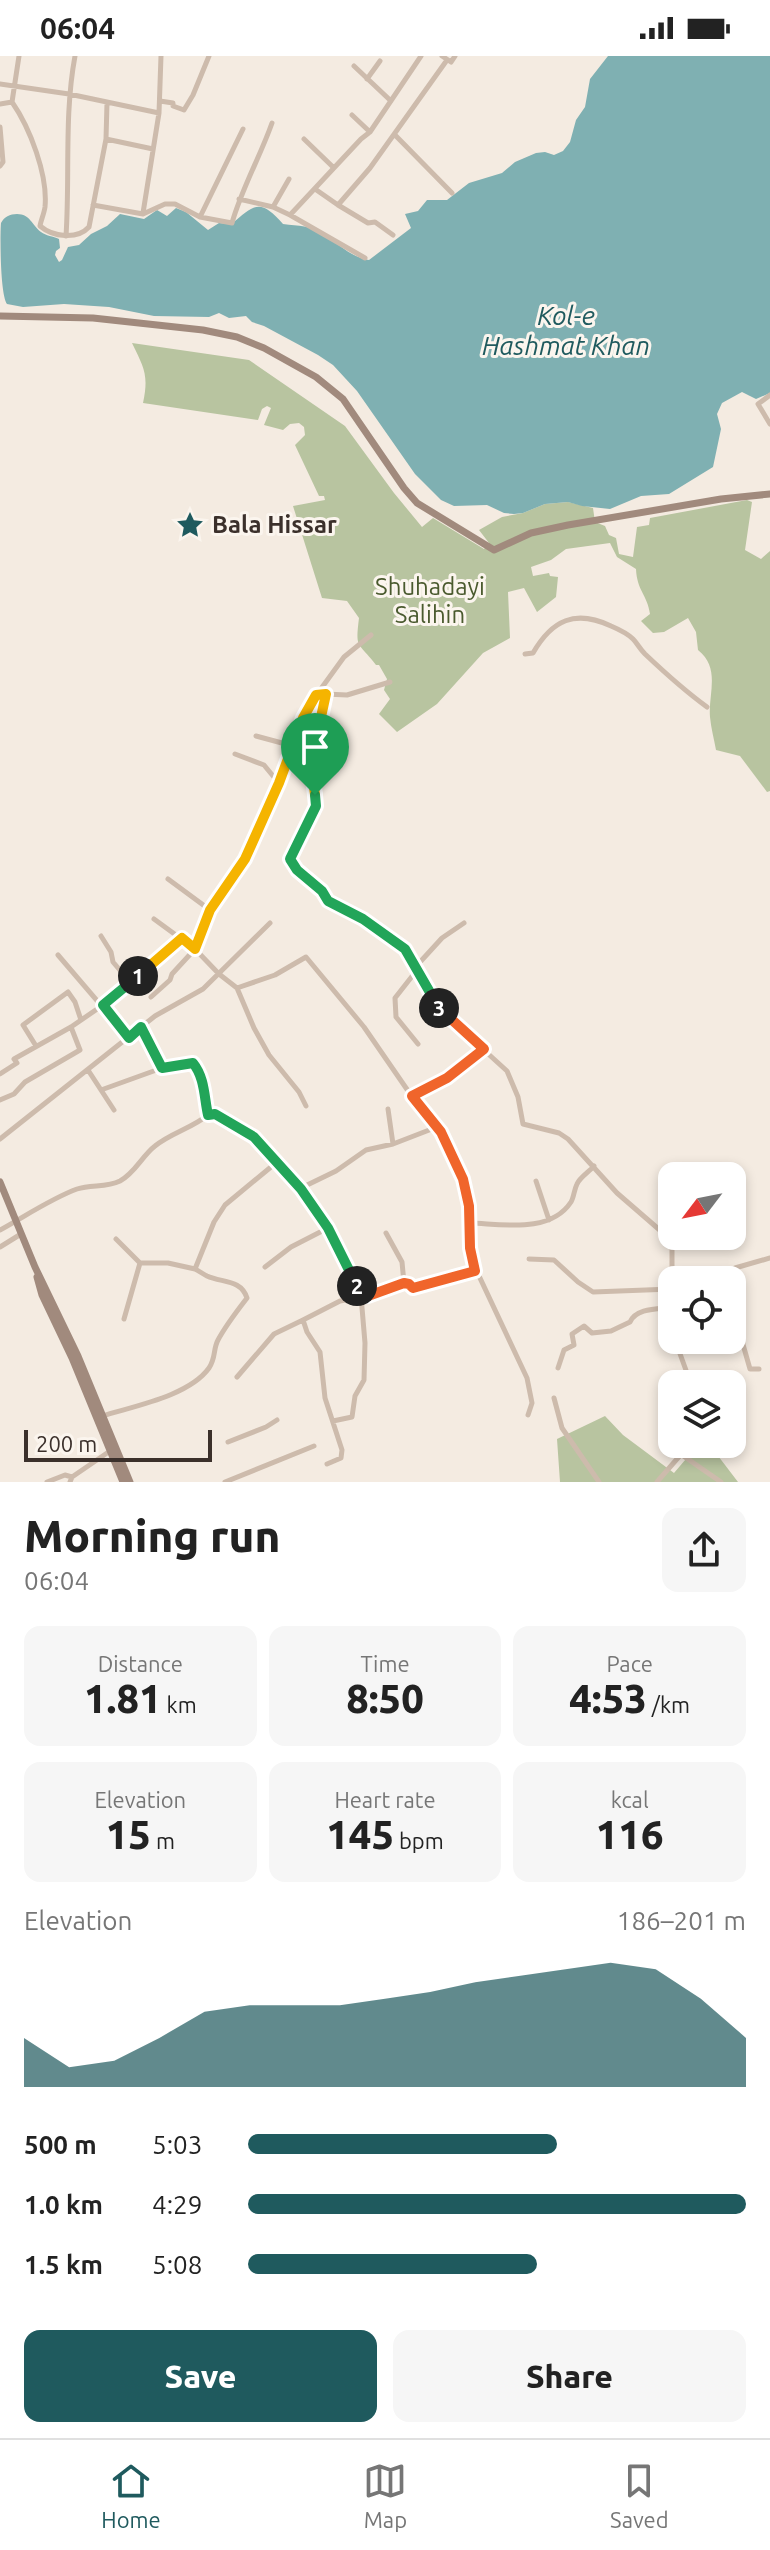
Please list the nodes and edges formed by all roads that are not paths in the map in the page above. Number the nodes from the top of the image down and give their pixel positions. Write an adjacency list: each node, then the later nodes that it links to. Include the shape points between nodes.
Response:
1 (19, 56): 12 (street)
2 (75, 56): 13 (street)
3 (161, 56): 14 (street)
4 (209, 56): 14 (street, via 184,110)
5 (421, 56): 15 (street)
6 (455, 56): 7 (street, via 451,62)
7 (445, 58): 25 (street)
8 (380, 61): 10 (street)
9 (354, 66): 10 (street)
10 (367, 79): 15 (street)
11 (0, 84): 12 (street)
12 (15, 86): 13 (street); 16 (street)
13 (69, 94): 17 (street); 42 (street)
14 (160, 101): 19 (street)
15 (392, 101): 24 (street)
16 (12, 102): 18 (street); 42 (street, via 33,141 41,170 45,207 40,226)
17 (107, 103): 19 (street); 26 (street)
18 (0, 104)
19 (159, 113): 28 (street)
20 (352, 115): 24 (street)
21 (272, 123): 34 (street)
22 (0, 127): 29 (street)
23 (243, 129): 40 (street)
24 (370, 132): 30 (street)
25 (395, 135): 33 (street); 36 (street)
26 (106, 139): 28 (street); 35 (street)
27 (304, 139): 30 (street)
28 (153, 149): 38 (street)
29 (0, 166)
30 (334, 168): 32 (street)
31 (289, 179): 37 (street)
32 (315, 189): 36 (street); 39 (street)
33 (452, 193)
34 (239, 199): 37 (street); 40 (street, via 232,223)
35 (93, 205): 38 (street); 42 (street, via 86,231)
36 (338, 205): 41 (street)
37 (273, 207): 39 (street)
38 (143, 214): 40 (street, via 175,204)
39 (290, 215): 43 (street)
40 (200, 217)
41 (393, 235)
42 (66, 236)
43 (365, 258)
44 (0, 316): 47 (street, via 93,318 203,330 264,348 343,399 417,503 494,550 531,533 568,525)
45 (770, 395): 46 (street, via 758,404)
46 (770, 424)
47 (770, 494)
48 (371, 635): 52 (street, via 344,657)
49 (525, 654): 53 (street, via 533,653 543,636 560,624 587,617 598,620 632,638)
50 (390, 682): 51 (street, via 347,695)
51 (326, 694): 52 (street); 67 (street, via 311,763 316,806 290,859 328,901 390,937)
52 (316, 695): 55 (street)
53 (707, 707)
54 (256, 736): 55 (street)
55 (293, 746): 57 (street)
56 (235, 754): 57 (street, via 264,765)
57 (279, 783): 59 (street, via 245,859)
58 (168, 879): 59 (street)
59 (210, 910): 65 (street)
60 (154, 919): 64 (street)
61 (270, 923): 68 (street)
62 (464, 923): 67 (street)
63 (101, 936): 69 (street)
64 (182, 938): 65 (street); 69 (street)
65 (195, 949): 68 (street); 71 (street)
66 (58, 955): 72 (street)
67 (415, 966): 77 (street, via 395,1007 396,1017); 79 (street, via 440,1010)
68 (219, 974): 70 (street); 75 (street)
69 (130, 982): 72 (street)
70 (237, 988): 84 (street, via 306,957); 86 (street, via 261,1042)
71 (151, 997)
72 (103, 1005): 73 (street); 76 (street)
73 (81, 1020): 74 (street); 78 (street, via 68,992 23,1025)
74 (71, 1027): 78 (street); 85 (street, via 80,1050)
75 (141, 1027): 76 (street); 80 (street)
76 (129, 1038): 81 (street)
77 (418, 1044)
78 (36, 1046): 82 (street)
79 (484, 1049): 84 (street, via 447,1078); 94 (street, via 507,1071 523,1124 559,1133)
80 (162, 1068): 83 (street); 89 (street, via 193,1063 204,1086)
81 (88, 1070): 83 (street); 91 (street)
82 (0, 1074)
83 (101, 1090): 88 (street)
84 (412, 1096): 90 (street)
85 (0, 1100)
86 (306, 1106)
87 (388, 1109): 92 (street)
88 (114, 1110)
89 (208, 1115): 93 (street, via 254,1137); 99 (street, via 153,1147 119,1181 79,1188)
90 (437, 1127): 92 (street); 100 (street, via 463,1179)
91 (0, 1139)
92 (393, 1144): 97 (street, via 366,1150)
93 (277, 1162): 97 (street); 114 (street, via 225,1205)
94 (594, 1166): 98 (street, via 577,1182 571,1201); 110 (street, via 662,1232 672,1248)
95 (536, 1181): 98 (street)
96 (0, 1182): 99 (street)
97 (301, 1189): 101 (street)
98 (549, 1220): 100 (street, via 507,1226)
99 (17, 1222): 102 (street); 104 (street)
100 (470, 1223): 115 (street)
101 (328, 1228): 113 (street); 118 (street)
102 (0, 1230)
103 (386, 1233): 116 (street, via 402,1262)
104 (21, 1234): 106 (street); 112 (street)
105 (116, 1239): 109 (street)
106 (0, 1247)
107 (770, 1258): 111 (street)
108 (529, 1259): 117 (street, via 554,1260 593,1292)
109 (140, 1263): 114 (street); 120 (street)
110 (672, 1266)
111 (742, 1266)
112 (35, 1267): 128 (street); 133 (street, via 42,1295)
113 (265, 1267)
114 (195, 1269): 128 (street, via 241,1287 247,1298 216,1343 208,1370 173,1394)
115 (475, 1271): 116 (street, via 413,1288); 127 (street, via 527,1378 532,1403)
116 (404, 1283): 118 (street)
117 (658, 1290)
118 (361, 1296): 121 (street, via 330,1304); 130 (street, via 364,1380 352,1417)
119 (658, 1309): 123 (street, via 638,1312 611,1331 592,1333 584,1326 572,1334 574,1345 564,1350)
120 (124, 1319)
121 (303, 1320): 125 (street, via 274,1334); 130 (street, via 320,1352)
122 (746, 1354): 124 (street, via 750,1369)
123 (558, 1368)
124 (759, 1369)
125 (237, 1377)
126 (554, 1398): 142 (street, via 562,1428)
127 (528, 1415)
128 (102, 1416): 140 (street)
129 (277, 1420): 131 (street)
130 (333, 1421): 136 (street, via 342,1456)
131 (228, 1442)
132 (314, 1446): 141 (street)
133 (110, 1451): 137 (street); 139 (street)
134 (679, 1458): 143 (street)
135 (686, 1458): 144 (street)
136 (327, 1464)
137 (71, 1480): 138 (street, via 65,1475)
138 (47, 1482)
139 (123, 1482)
140 (130, 1482)
141 (225, 1482)
142 (599, 1482)
143 (657, 1482)
144 (721, 1482)

